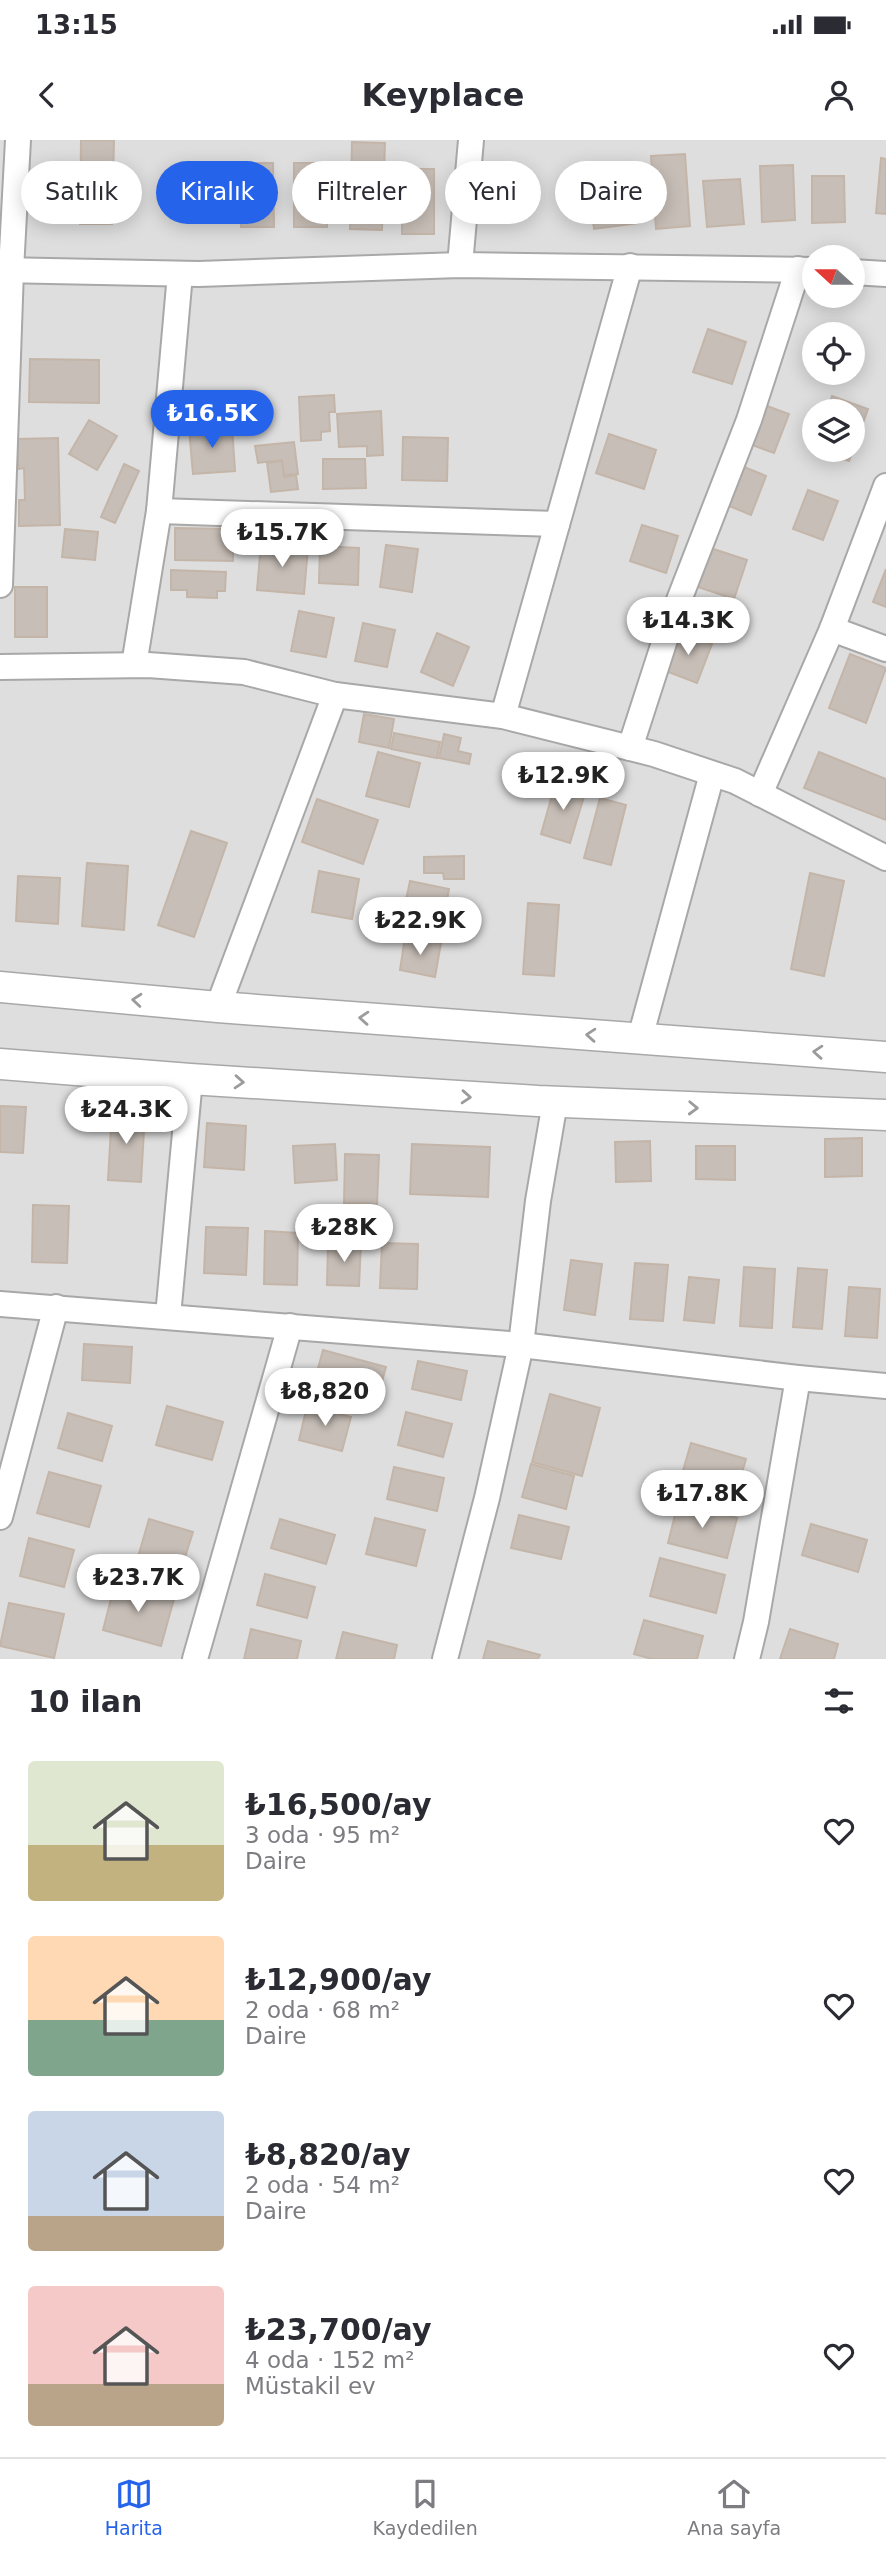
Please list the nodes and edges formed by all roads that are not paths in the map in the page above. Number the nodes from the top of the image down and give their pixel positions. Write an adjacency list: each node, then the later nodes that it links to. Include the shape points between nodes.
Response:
1 (18, 140): 6 (street)
2 (471, 140): 3 (street)
3 (460, 265): 4 (street); 8 (street)
4 (630, 266): 5 (street); 13 (street)
5 (802, 269)
6 (5, 270): 8 (street); 14 (street)
7 (865, 273): 9 (street)
8 (180, 274): 12 (street)
9 (886, 274)
10 (802, 280): 21 (street, via 672,618)
11 (886, 486): 15 (street)
12 (159, 511): 13 (street); 17 (street)
13 (557, 524): 20 (street)
14 (0, 585)
15 (832, 629): 16 (street); 23 (street)
16 (886, 649)
17 (134, 665): 18 (street); 19 (street, via 244,673)
18 (0, 667)
19 (335, 695): 20 (street); 26 (street)
20 (503, 716): 21 (street)
21 (630, 748): 22 (street)
22 (712, 774): 23 (street); 27 (street)
23 (760, 794): 24 (street)
24 (886, 858)
25 (0, 987): 26 (street, one-way to 25)
26 (218, 1007): 27 (street, one-way to 26)
27 (640, 1038): 28 (street, one-way to 27)
28 (886, 1057)
29 (0, 1063): 30 (street)
30 (190, 1079): 31 (street, one-way to 31); 35 (street)
31 (555, 1102): 32 (street, one-way to 32); 37 (street)
32 (886, 1115)
33 (0, 1304): 34 (street)
34 (56, 1307): 35 (street); 40 (street)
35 (168, 1316): 36 (street)
36 (290, 1326): 37 (street); 41 (street)
37 (521, 1345): 38 (street); 42 (street)
38 (798, 1378): 39 (street); 43 (street)
39 (886, 1386)
40 (0, 1517)
41 (195, 1659)
42 (445, 1659)
43 (747, 1659)

